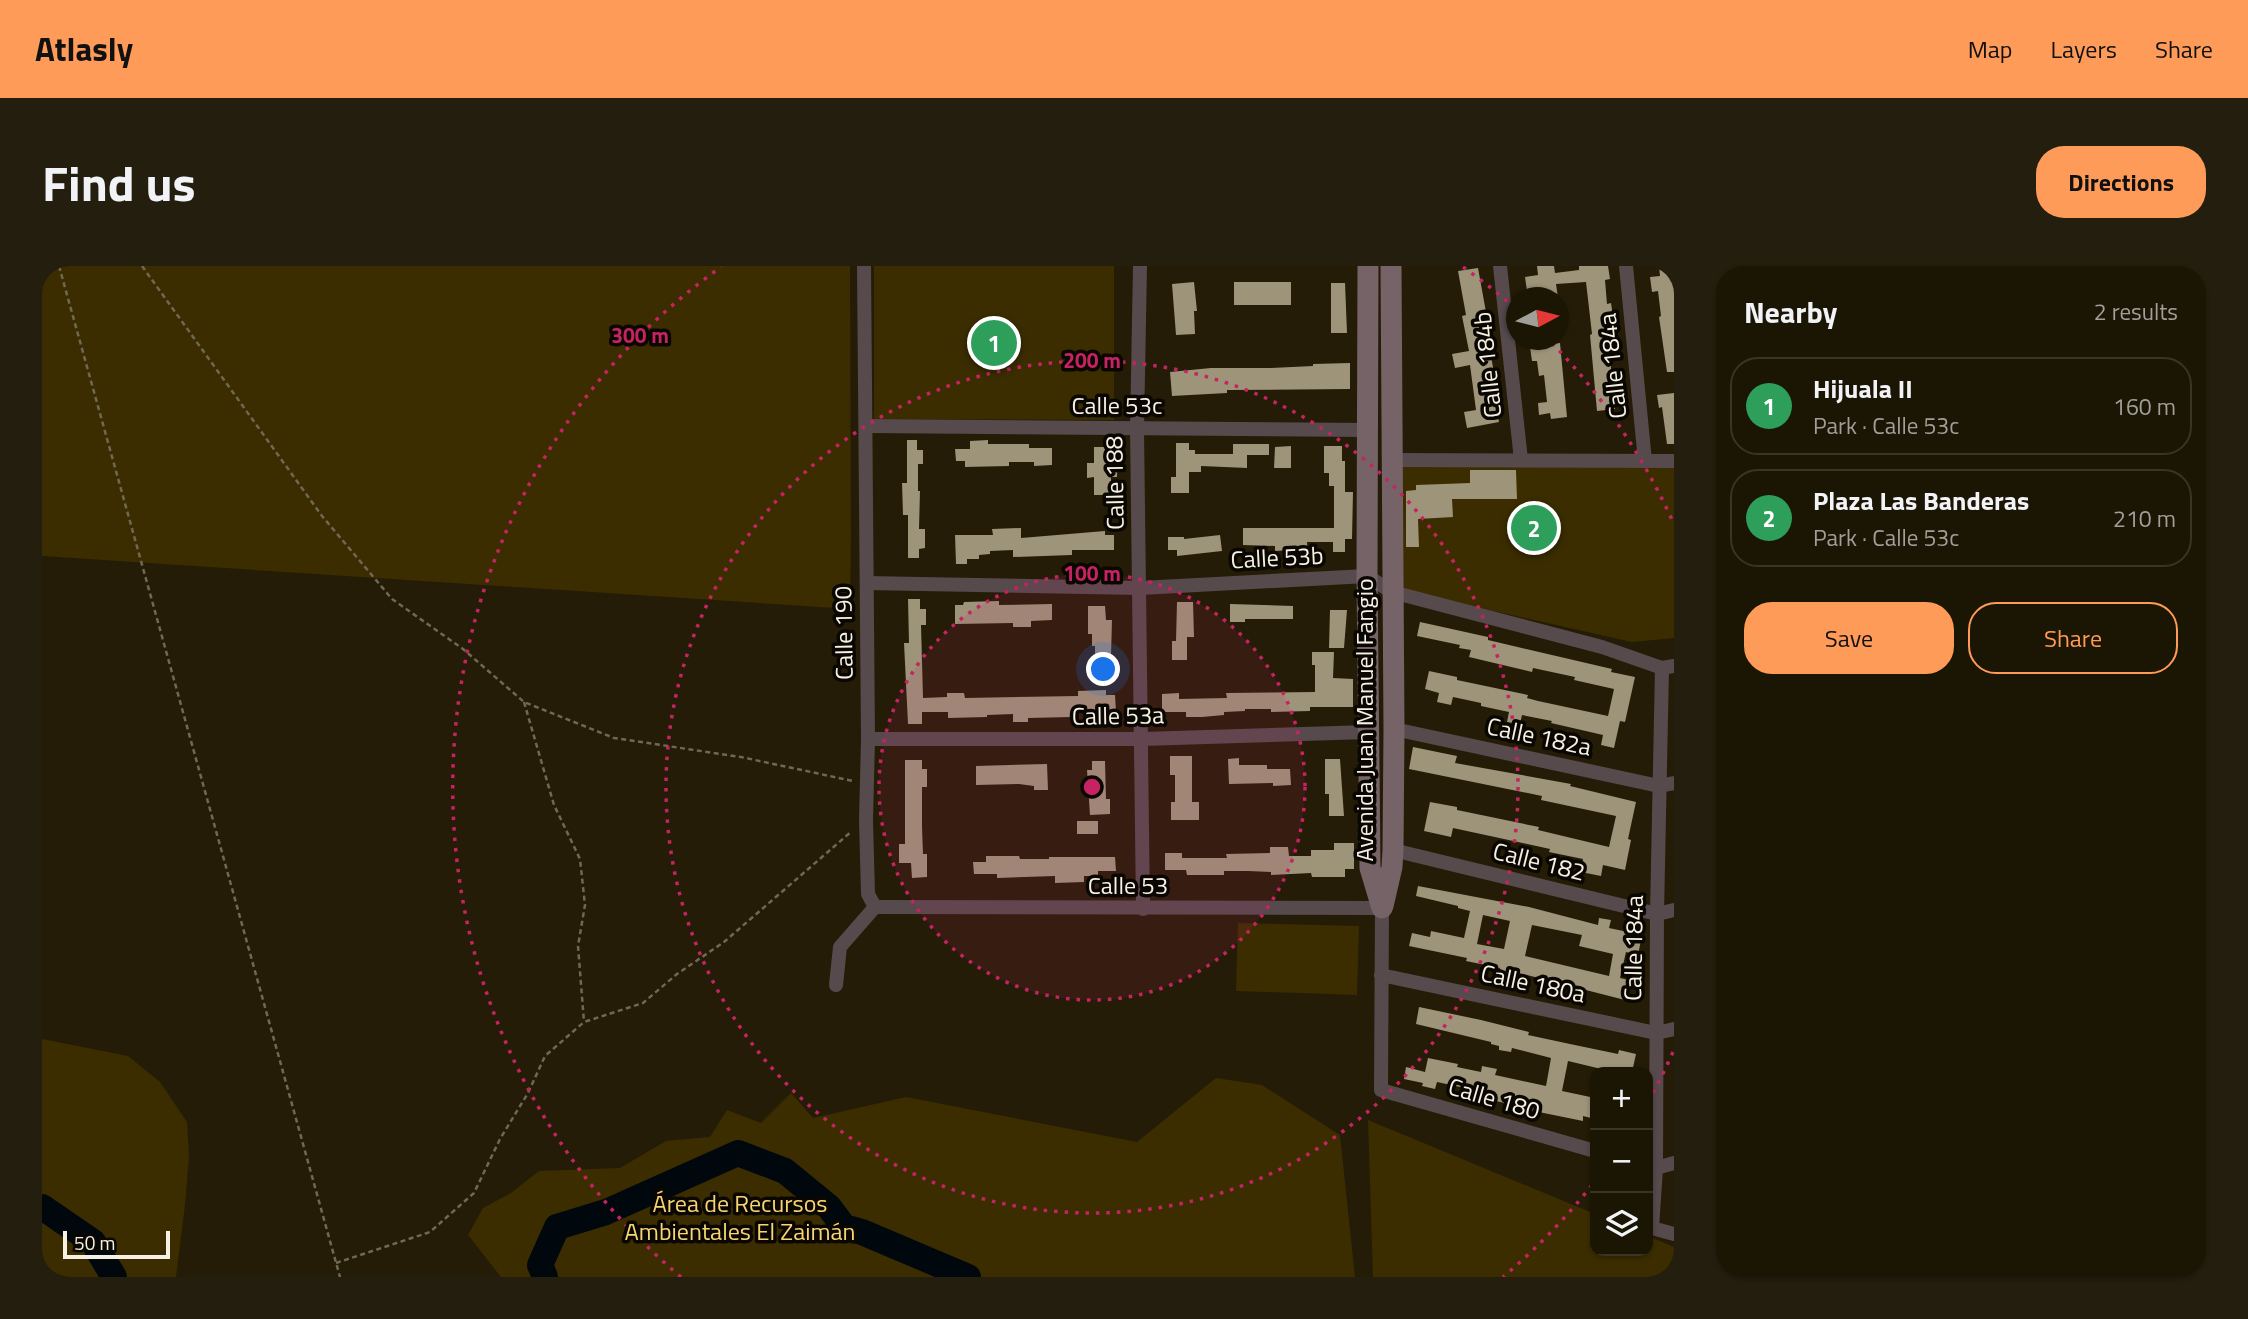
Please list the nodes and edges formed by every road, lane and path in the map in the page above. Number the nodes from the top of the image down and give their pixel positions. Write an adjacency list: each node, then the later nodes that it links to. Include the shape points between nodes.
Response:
1 (59, 266): 46 (path)
2 (142, 266): 21 (path, via 322,516 392,599 463,649)
3 (864, 266): 9 (street, Calle 190)
4 (1140, 266): 10 (street, Calle 188)
5 (1368, 266): 11 (main road, Avenida Juan Manuel Fangio)
6 (1391, 266): 12 (main road, Avenida Juan Manuel Fangio)
7 (1500, 266): 13 (street, Calle 184b)
8 (1626, 266): 14 (street, Calle 184a)
9 (867, 426): 10 (street, Calle 53c); 17 (street, Calle 190)
10 (1137, 429): 11 (street, Calle 53c); 18 (street, Calle 188)
11 (1368, 430): 16 (main road, Avenida Juan Manuel Fangio)
12 (1392, 460): 13 (street); 19 (main road, Avenida Juan Manuel Fangio)
13 (1521, 460): 14 (street)
14 (1645, 461): 15 (street)
15 (1674, 461)
16 (1367, 576): 18 (street, Calle 53b); 19 (street); 23 (main road, Avenida Juan Manuel Fangio)
17 (867, 583): 18 (street, Calle 53b); 24 (street, Calle 190)
18 (1140, 588): 25 (street, Calle 188)
19 (1392, 592): 20 (street); 22 (main road, Avenida Juan Manuel Fangio)
20 (1668, 667): 27 (street, Calle 184a)
21 (524, 702): 26 (path, via 614,738 741,757); 37 (path, via 554,805 580,859 585,905 578,946)
22 (1394, 729): 27 (street, Calle 182a); 29 (main road, Avenida Juan Manuel Fangio)
23 (1368, 732): 25 (street, Calle 53a); 31 (main road, Avenida Juan Manuel Fangio, via 1370,867)
24 (868, 739): 25 (street, Calle 53a); 26 (street, Calle 190)
25 (1142, 740): 32 (street, Calle 188)
26 (867, 784): 28 (street, Calle 190)
27 (1667, 784): 34 (street, Calle 184a)
28 (866, 820): 30 (street, Calle 190, via 868,894); 37 (path, via 723,942 643,1003)
29 (1393, 850): 31 (main road, Avenida Juan Manuel Fangio); 34 (street, Calle 182)
30 (875, 907): 32 (street, Calle 53); 36 (street, via 840,947)
31 (1382, 908): 32 (street, Calle 53); 35 (street)
32 (1143, 909)
33 (1674, 910): 34 (street, Calle 182)
34 (1657, 914): 39 (street, Calle 184a)
35 (1381, 975): 39 (street, Calle 180a); 41 (street, Calle 180, via 1381,1090)
36 (836, 985)
37 (584, 1022): 46 (path, via 545,1056 474,1193 430,1232)
38 (1674, 1029): 39 (street, Calle 180a)
39 (1656, 1033): 40 (street, Calle 184a)
40 (1653, 1134)
41 (1590, 1150)
42 (1674, 1163): 43 (street)
43 (1653, 1167)
44 (1652, 1193): 45 (street, Calle 184a, via 1652,1228)
45 (1674, 1234)
46 (336, 1263): 47 (path)
47 (340, 1277)

